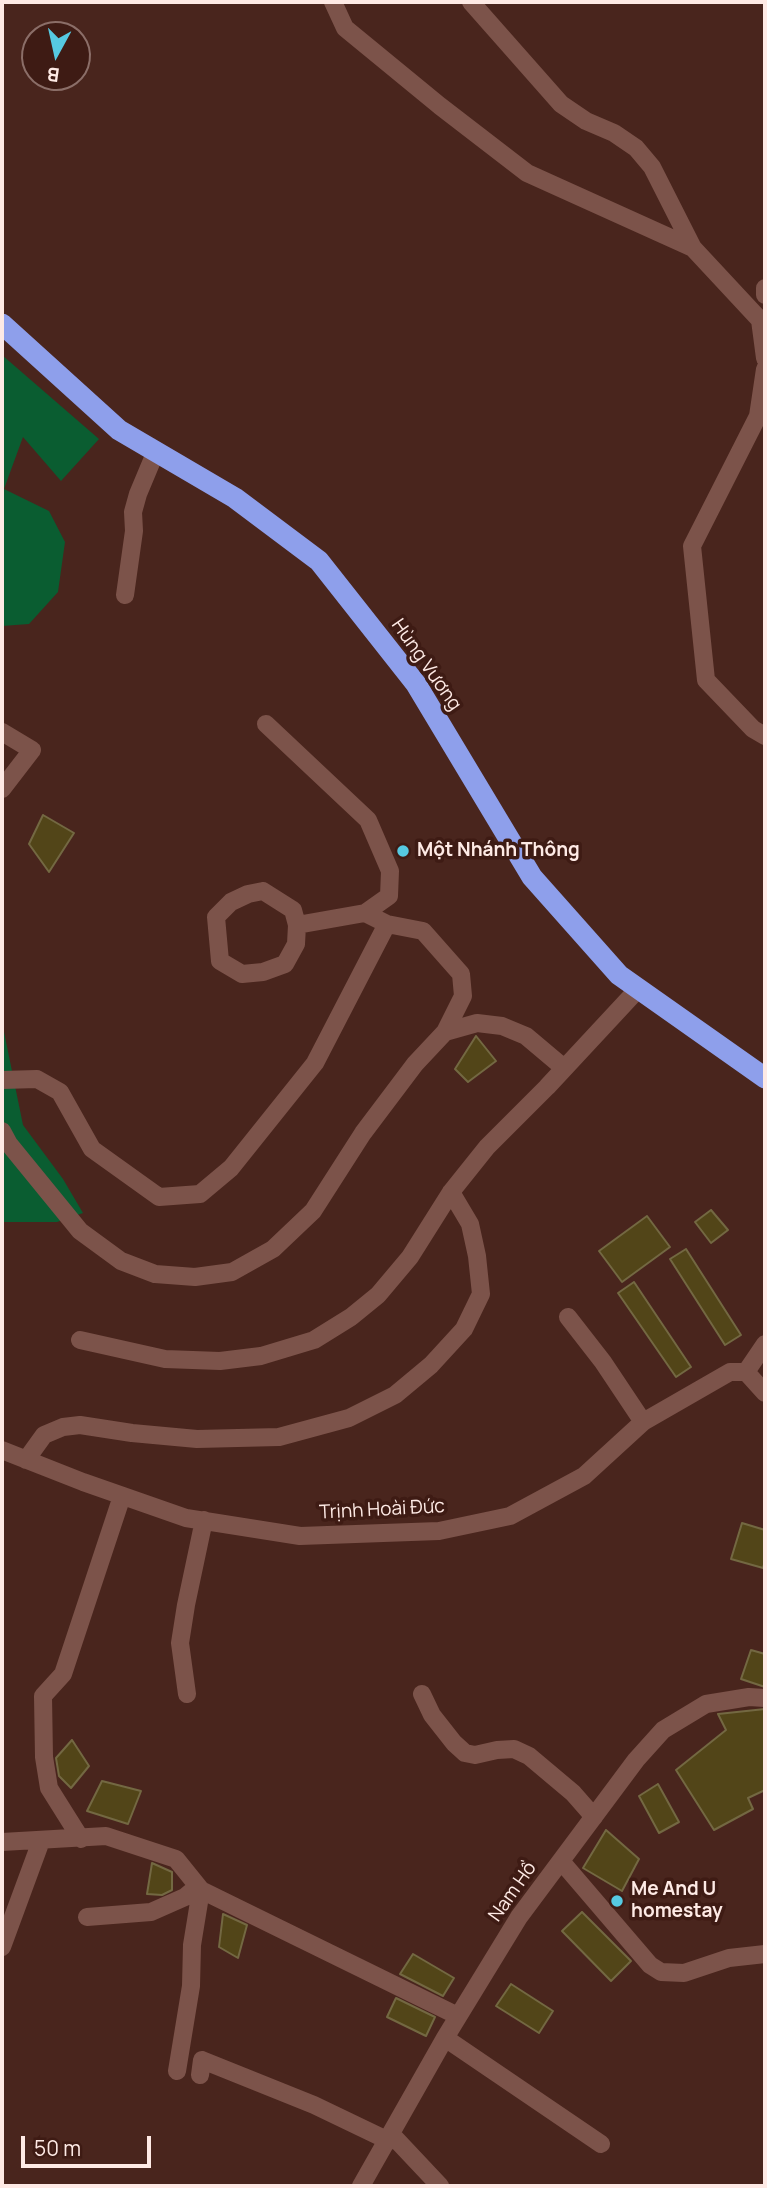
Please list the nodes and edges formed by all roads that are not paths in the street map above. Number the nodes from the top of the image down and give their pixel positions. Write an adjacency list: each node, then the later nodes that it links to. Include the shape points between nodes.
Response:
1 (333, 2): 3 (street, via 345,28 527,173)
2 (471, 2): 3 (street, via 561,104 636,148 652,167)
3 (693, 248): 6 (street)
4 (765, 288): 5 (street)
5 (765, 296)
6 (763, 319): 8 (street)
7 (2, 324): 10 (highway, Hùng Vương, via 119,429)
8 (765, 358)
9 (765, 369): 14 (street, via 758,416 692,546 706,680)
10 (156, 452): 11 (street, via 133,512); 19 (highway, Hùng Vương, via 235,498 319,561 416,684 532,877 619,975)
11 (125, 595)
12 (265, 724): 16 (street, via 368,820 390,871 389,896)
13 (2, 732): 15 (street, via 32,750)
14 (765, 736)
15 (2, 789)
16 (365, 913): 17 (street); 18 (street)
17 (387, 924): 20 (street, via 423,931 461,974 463,996); 23 (street, via 315,1063 231,1168 200,1194 159,1197 92,1149 60,1092 37,1079)
18 (297, 925): 18 (street, via 296,944 285,964 242,974 220,961 216,917 248,894 263,891 293,910)
19 (639, 988): 21 (street); 22 (highway, Hùng Vương)
20 (445, 1032): 21 (street, via 477,1023 502,1026 526,1036); 24 (street, via 363,1133 313,1211 273,1249 232,1272 195,1278 155,1274 121,1261 80,1230)
21 (564, 1068): 25 (street, via 487,1147)
22 (765, 1078)
23 (2, 1080)
24 (2, 1131)
25 (451, 1192): 27 (street, via 410,1257 378,1295 313,1339 261,1356 220,1361 165,1359); 33 (street, via 470,1223 481,1294 464,1329 395,1395 349,1418 279,1437 197,1439 80,1425 63,1427 44,1435)
26 (568, 1317): 31 (street)
27 (80, 1340)
28 (765, 1344): 29 (street)
29 (746, 1372): 30 (street); 31 (street, Trịnh Hoài Đức, via 730,1372)
30 (765, 1392)
31 (643, 1422): 35 (street, Trịnh Hoài Đức, via 584,1476 510,1516 439,1531 300,1535)
32 (2, 1450): 33 (street, Trịnh Hoài Đức)
33 (26, 1460): 34 (street, Trịnh Hoài Đức)
34 (122, 1496): 35 (street, Trịnh Hoài Đức); 40 (street, via 63,1674 43,1696 49,1788)
35 (204, 1521): 36 (street, via 180,1643)
36 (187, 1694)
37 (422, 1694): 39 (street, via 432,1715 465,1753 514,1749 529,1756 573,1793)
38 (765, 1698): 39 (street, Nam Hồ, via 706,1704 663,1730)
39 (593, 1817): 43 (street, Nam Hồ)
40 (81, 1839): 41 (street); 44 (street, via 106,1836 176,1859)
41 (41, 1841): 42 (street); 46 (street)
42 (2, 1842)
43 (561, 1861): 47 (street, via 661,1972 684,1973 729,1958); 48 (street, Nam Hồ, via 519,1917)
44 (199, 1889): 45 (street, via 150,1913); 48 (street); 50 (street, via 191,1986)
45 (87, 1917)
46 (2, 1947)
47 (765, 1954)
48 (458, 2015): 49 (street, Nam Hồ)
49 (445, 2038): 52 (street, Nam Hồ); 53 (street)
50 (177, 2071)
51 (200, 2075): 52 (street, via 202,2060)
52 (390, 2138): 54 (street, Nam Hồ); 55 (street)
53 (601, 2144)
54 (361, 2186)
55 (440, 2186)

